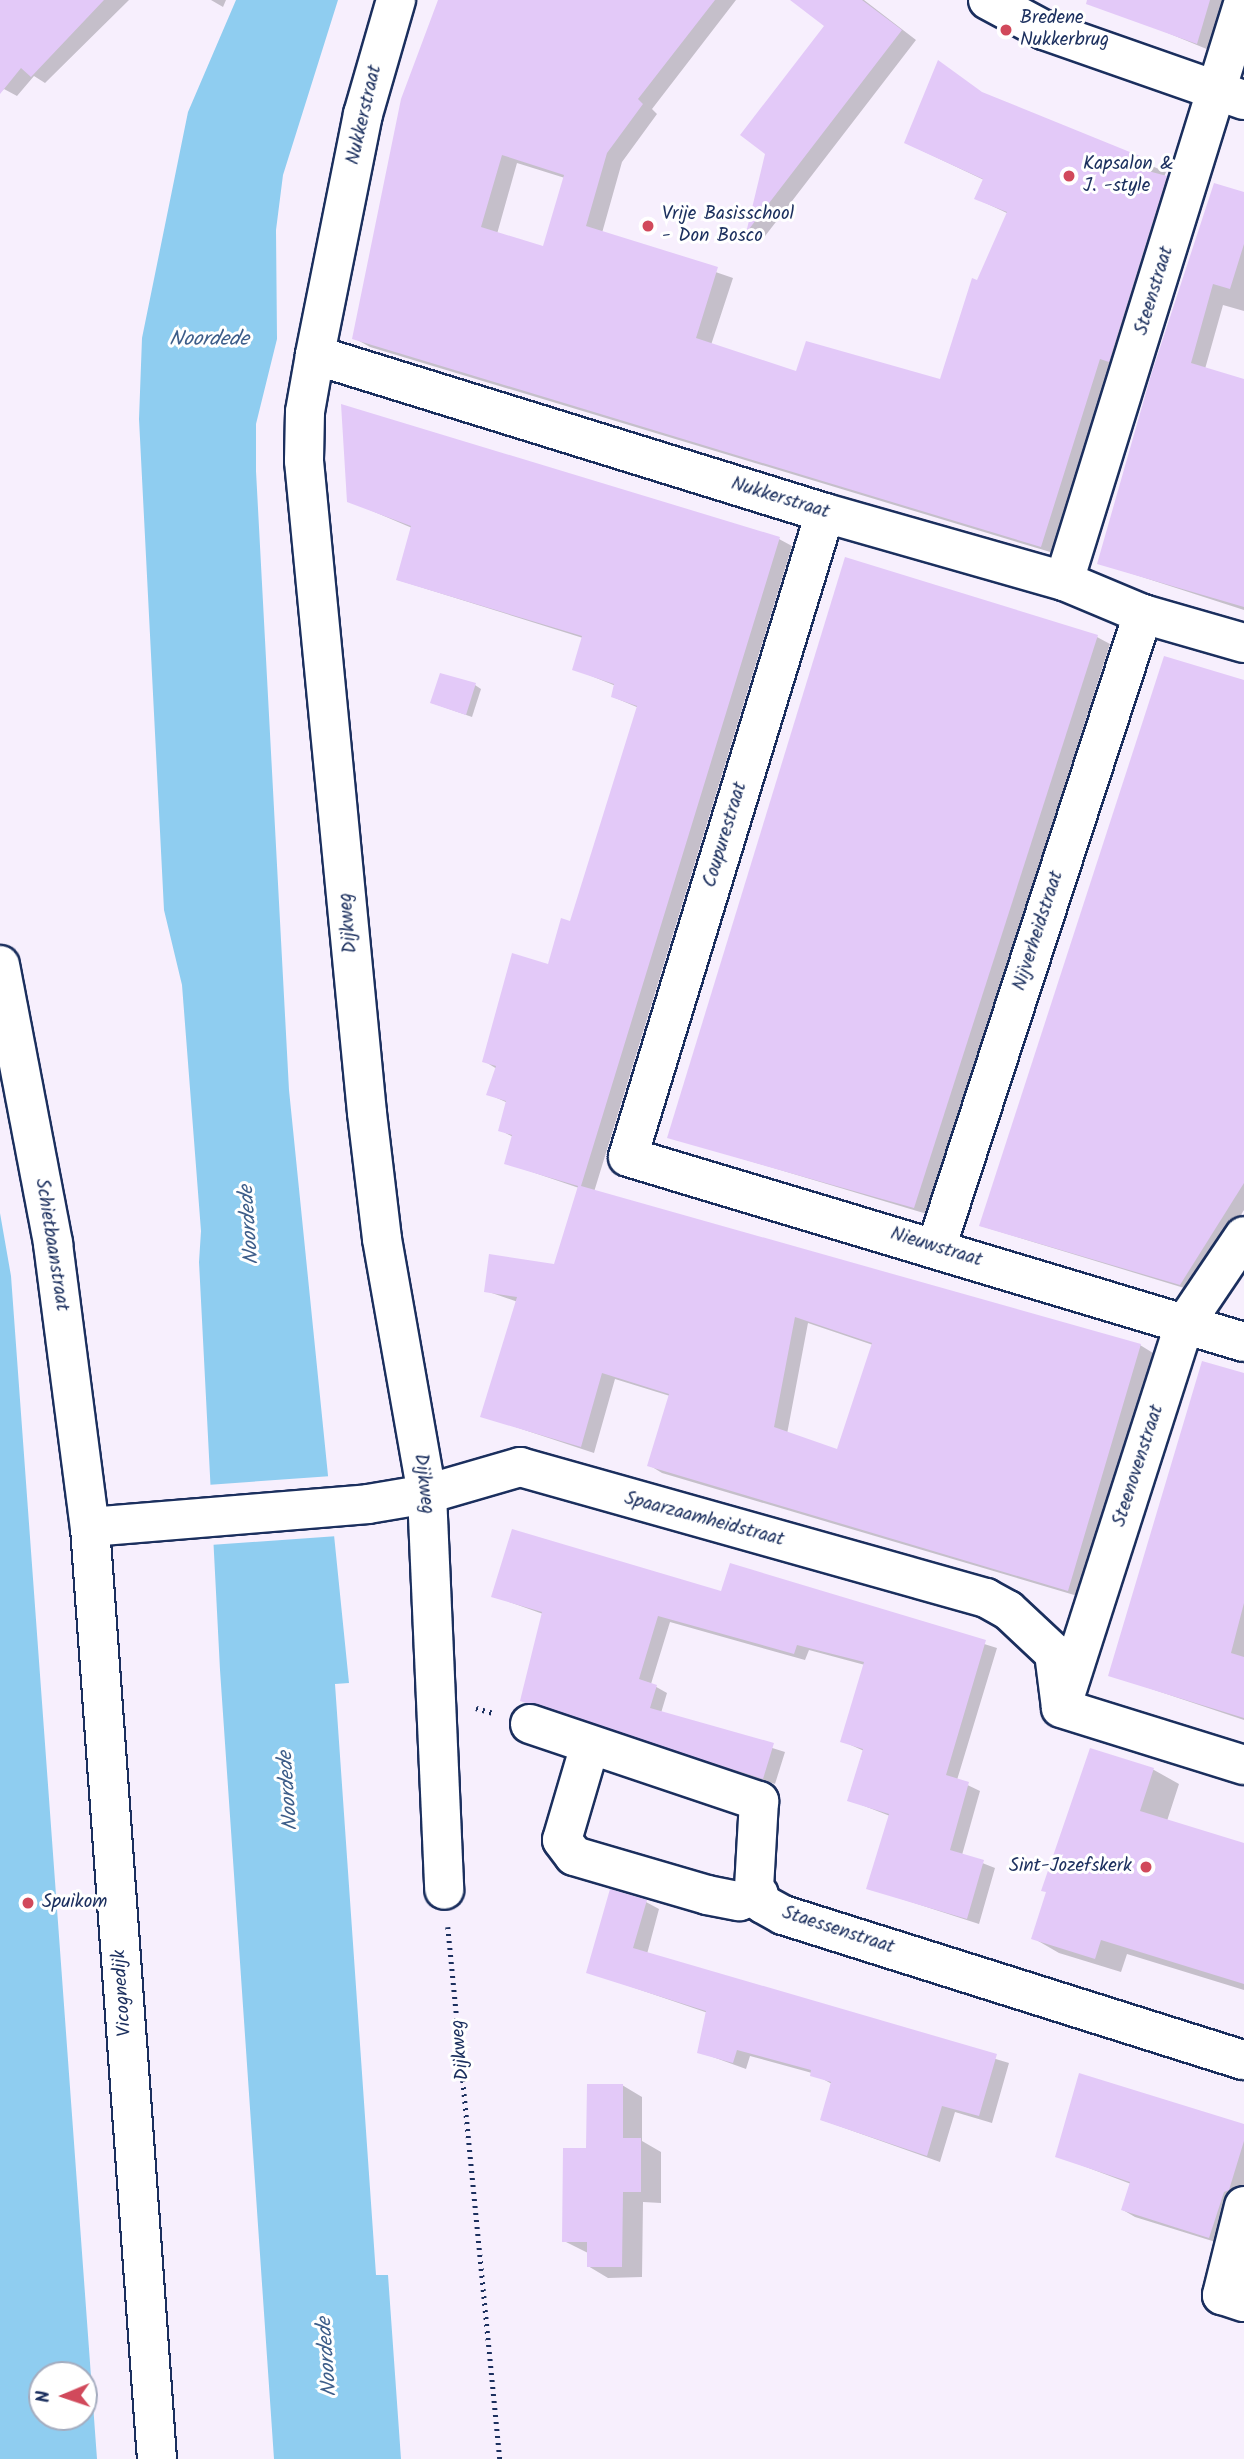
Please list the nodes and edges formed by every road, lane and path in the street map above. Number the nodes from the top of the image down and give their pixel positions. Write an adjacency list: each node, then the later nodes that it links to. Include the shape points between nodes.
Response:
1 (396, 0): 5 (street, Nukkerstraat, via 363,114)
2 (988, 0): 4 (street, via 1044,30)
3 (1244, 1): 4 (street, Steenstraat)
4 (1230, 97): 8 (street, Steenstraat)
5 (315, 355): 6 (street, Nukkerstraat); 7 (street, Nukkerstraat, via 305,412)
6 (825, 513): 8 (street, Nukkerstraat); 12 (street, Coupurestraat)
7 (308, 514): 17 (street, Dijkweg, via 382,1239)
8 (1064, 581): 9 (street, Nukkerstraat)
9 (1143, 614): 10 (street, Nukkerstraat); 14 (street, Nijverheidstraat)
10 (1244, 643)
11 (0, 965): 18 (street, Schietbaanstraat, via 53,1244)
12 (628, 1157): 14 (street, Nieuwstraat)
13 (1244, 1236): 15 (street, Steenovenstraat)
14 (936, 1248): 15 (street, Nieuwstraat)
15 (1184, 1325): 16 (street, Nieuwstraat); 20 (street, Steenovenstraat)
16 (1244, 1342)
17 (427, 1494): 18 (street, Spaarzaamheidstraat, via 368,1504); 19 (street, Dijkweg); 20 (street, Spaarzaamheidstraat, via 520,1467 986,1598 1007,1610 1054,1653)
18 (90, 1527): 29 (street, Vicognedijk)
19 (433, 1701): 21 (path, via 471,1706); 24 (street, Dijkweg)
20 (1061, 1708): 23 (street)
21 (530, 1724): 22 (street, Staessenstraat)
22 (590, 1745): 25 (street, Staessenstraat, via 759,1801 754,1888); 25 (street, via 562,1840 574,1856 707,1895 739,1901)
23 (1244, 1765)
24 (444, 1890): 30 (path, Dijkweg)
25 (759, 1894): 26 (street, Staessenstraat, via 764,1904 783,1915)
26 (1244, 2060)
27 (1244, 2206): 28 (street, via 1222,2295)
28 (1244, 2302)
29 (157, 2459)
30 (500, 2459)

